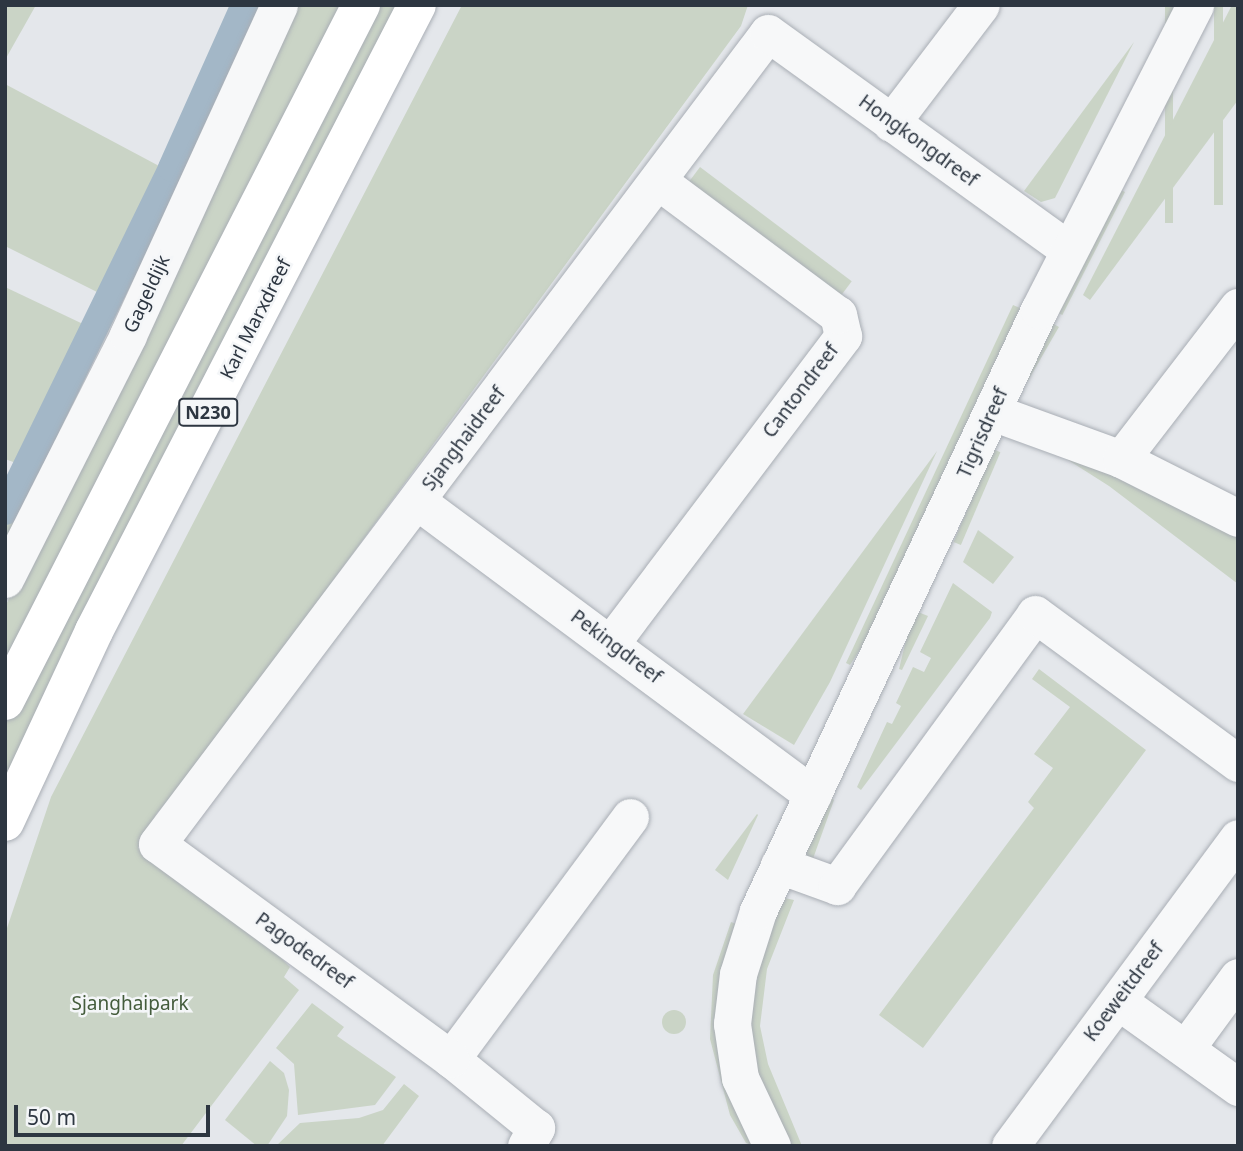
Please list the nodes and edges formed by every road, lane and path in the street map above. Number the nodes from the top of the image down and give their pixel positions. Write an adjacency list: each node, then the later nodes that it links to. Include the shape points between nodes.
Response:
1 (279, 5): 15 (street, Gageldijk, via 128,335)
2 (361, 5): 17 (highway, N230)
3 (417, 5): 21 (highway, Karl Marxdreef / N230, via 94,631)
4 (1195, 5): 9 (street, Tigrisdreef)
5 (972, 9): 7 (street)
6 (768, 33): 7 (street, Hongkongdreef); 8 (street, Sjanghaidreef)
7 (891, 123): 9 (street, Hongkongdreef)
8 (658, 181): 13 (street, Sjanghaidreef); 16 (street, Cantondreef, via 838,315 843,336)
9 (1068, 249): 11 (street, Tigrisdreef)
10 (1238, 307): 12 (street)
11 (992, 412): 12 (street); 19 (street, Tigrisdreef)
12 (1121, 459): 14 (street)
13 (417, 501): 16 (street, Pekingdreef); 23 (street, Sjanghaidreef)
14 (1238, 518)
15 (5, 579)
16 (611, 643): 19 (street, Pekingdreef)
17 (5, 701)
18 (1238, 763): 24 (street, via 1035,614 837,886)
19 (813, 794): 24 (street, Tigrisdreef)
20 (630, 817): 28 (street)
21 (5, 822)
22 (1238, 838): 26 (street, Koeweitdreef)
23 (157, 844): 28 (street, Pagodedreef)
24 (779, 865): 32 (street, Tigrisdreef, via 743,955 732,1024 740,1078)
25 (1238, 977): 27 (street)
26 (1118, 1001): 27 (street); 30 (street, Koeweitdreef)
27 (1186, 1048): 29 (street)
28 (451, 1059): 31 (street, Pagodedreef, via 536,1128)
29 (1238, 1087)
30 (1014, 1144)
31 (526, 1146)
32 (772, 1146)

